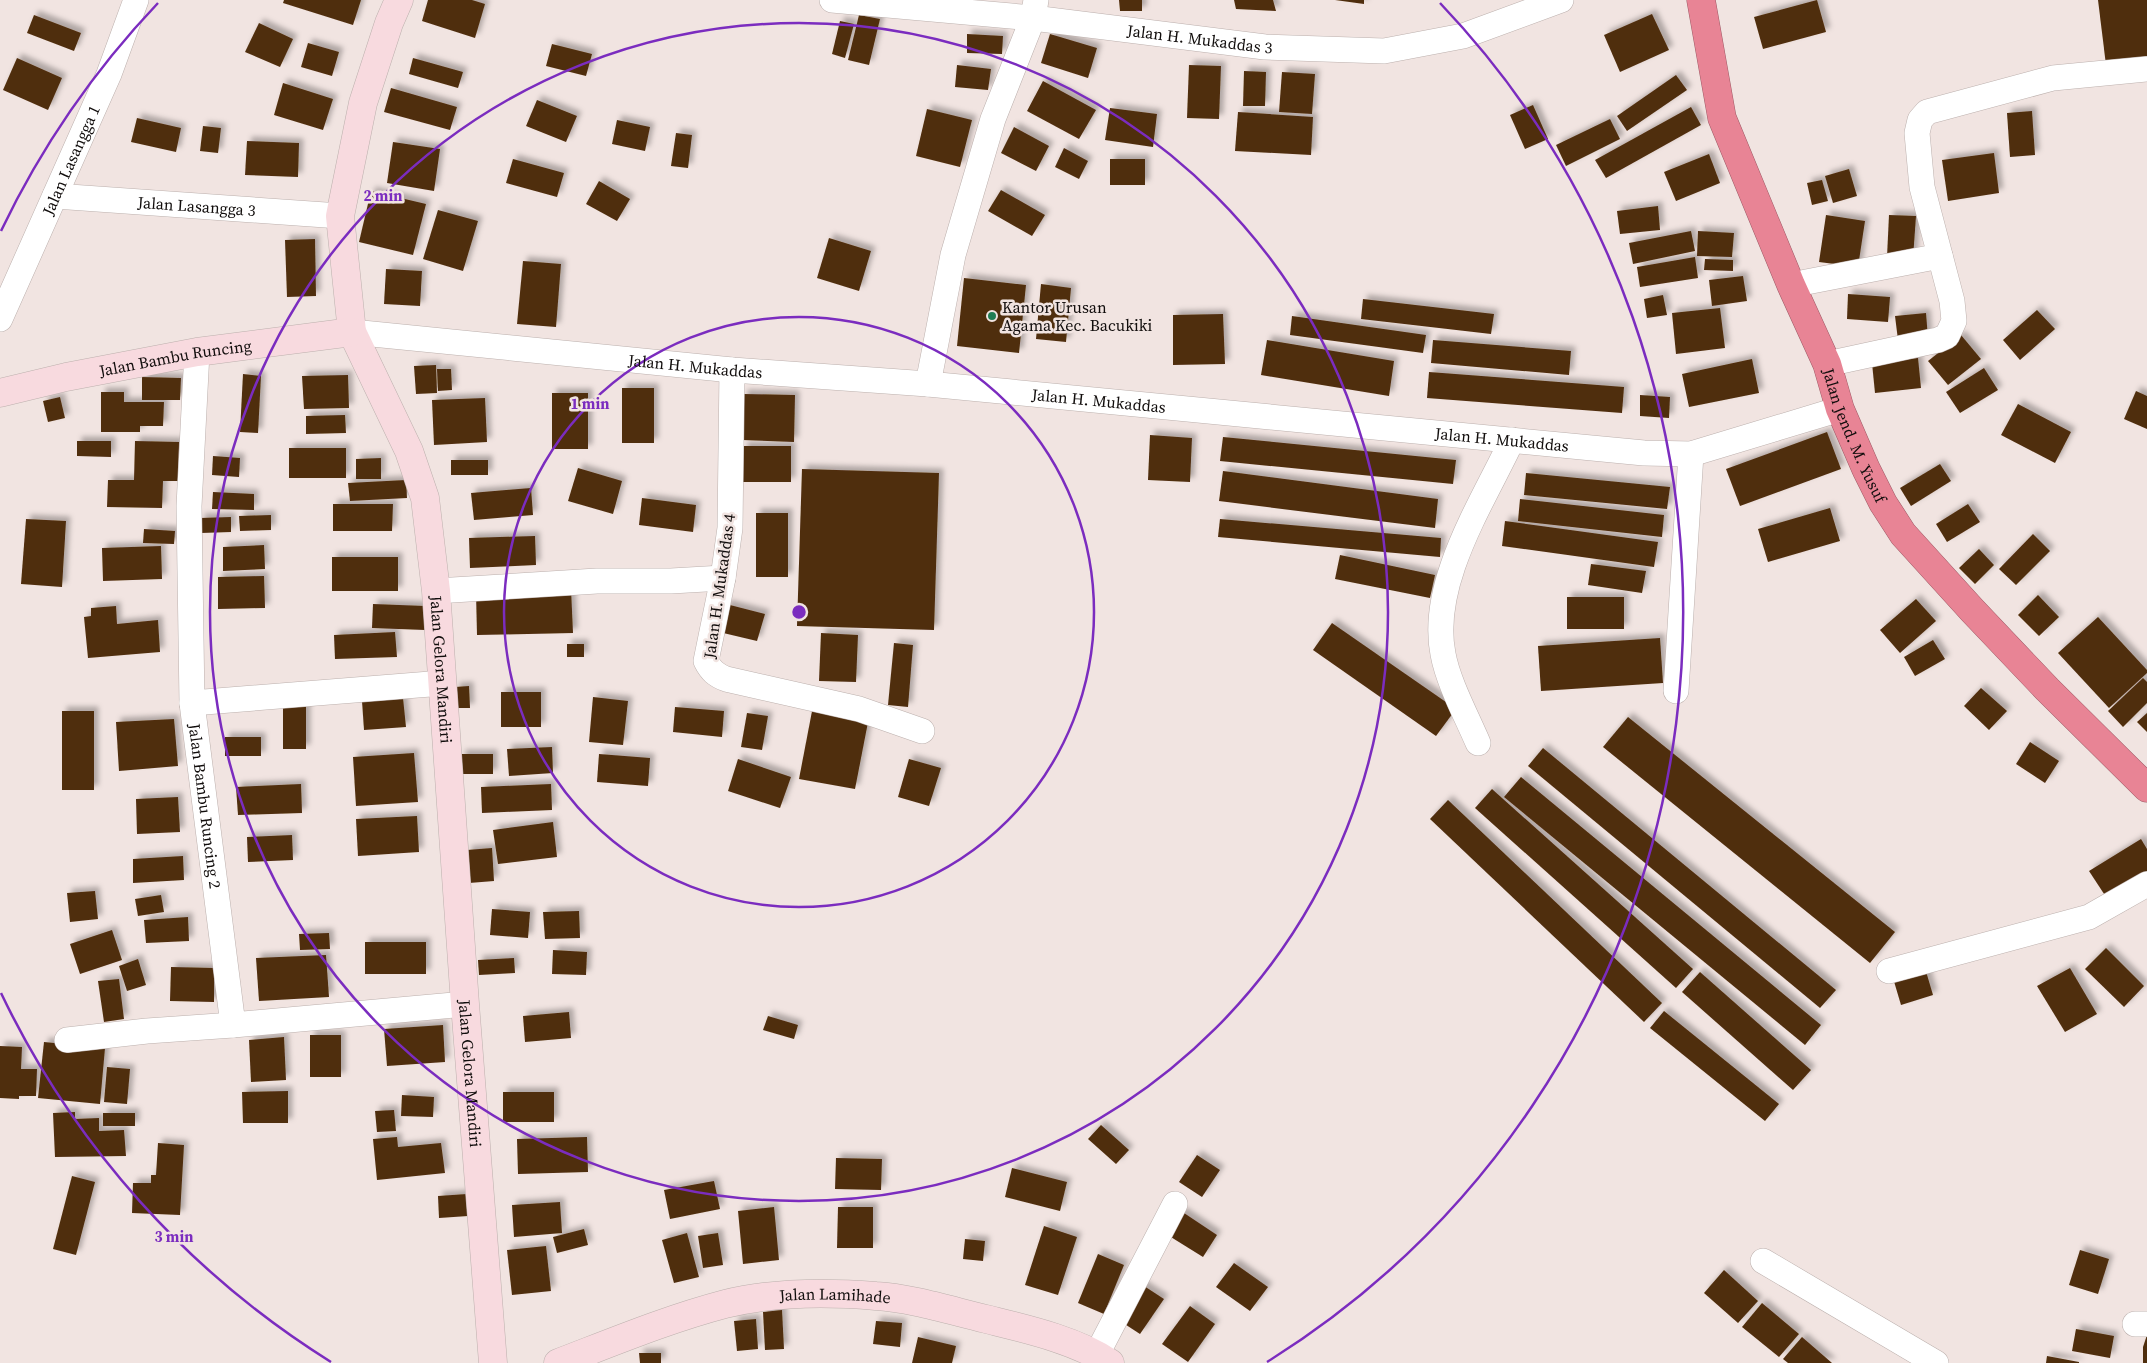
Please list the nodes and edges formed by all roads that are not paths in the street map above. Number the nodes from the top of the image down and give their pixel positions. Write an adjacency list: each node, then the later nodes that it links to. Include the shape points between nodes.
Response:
1 (136, 0): 8 (street, Jalan Lasangga 1)
2 (399, 0): 9 (street, Jalan Gelora Mandiri, via 363,103)
3 (832, 0): 6 (street, Jalan H. Mukaddas 3)
4 (1561, 0): 6 (street, Jalan H. Mukaddas 3, via 1463,36 1384,51 1265,47)
5 (1701, 0): 11 (highway, Jalan Jend. M. Yusuf, via 1722,118)
6 (1035, 9): 17 (street, via 993,119 953,255)
7 (2147, 69): 10 (street, via 2053,78 1927,112 1920,120 1917,133 1922,187)
8 (55, 196): 9 (street, Jalan Lasangga 3); 12 (street, Jalan Lasangga 1)
9 (340, 216): 13 (street, Jalan Gelora Mandiri)
10 (1940, 256): 11 (street); 15 (street, via 1954,322 1947,336)
11 (1791, 285): 15 (highway, Jalan Jend. M. Yusuf)
12 (0, 319)
13 (352, 332): 14 (street, Jalan Bambu Runcing); 16 (street, Jalan H. Mukaddas); 23 (street, Jalan Gelora Mandiri, via 416,470 424,498)
14 (197, 352): 18 (street, Jalan Bambu Runcing, via 66,377); 26 (street, Jalan Bambu Runcing 2, via 189,506)
15 (1827, 364): 19 (highway, Jalan Jend. M. Yusuf)
16 (732, 370): 17 (street, Jalan H. Mukaddas); 22 (street, Jalan H. Mukaddas 4, via 730,528)
17 (928, 384): 20 (street, Jalan H. Mukaddas)
18 (0, 394)
19 (1840, 409): 21 (street, Jalan H. Mukaddas); 29 (highway, Jalan Jend. M. Yusuf, via 1879,495 1903,534 2047,689)
20 (1512, 440): 21 (street, Jalan H. Mukaddas, via 1634,453); 28 (street, via 1458,550 1443,607 1443,655)
21 (1691, 454): 25 (street)
22 (723, 578): 23 (street, via 598,581); 27 (street, Jalan H. Mukaddas 4, via 706,661 715,674 859,709)
23 (436, 591): 24 (street, Jalan Gelora Mandiri)
24 (442, 683): 26 (street); 32 (street, Jalan Gelora Mandiri)
25 (1676, 691)
26 (192, 703): 33 (street, Jalan Bambu Runcing 2)
27 (922, 731)
28 (1478, 743)
29 (2147, 788)
30 (2147, 884): 31 (street, via 2089,917)
31 (1888, 971)
32 (465, 1004): 33 (street); 38 (street, Jalan Gelora Mandiri)
33 (233, 1025): 34 (street)
34 (67, 1040)
35 (1175, 1204): 37 (street)
36 (1763, 1261): 40 (street)
37 (1104, 1359): 39 (street, Jalan Lamihade, via 1031,1330 944,1309 877,1296 793,1294 727,1304 654,1326)
38 (492, 1363)
39 (558, 1363)
40 (1936, 1363)

